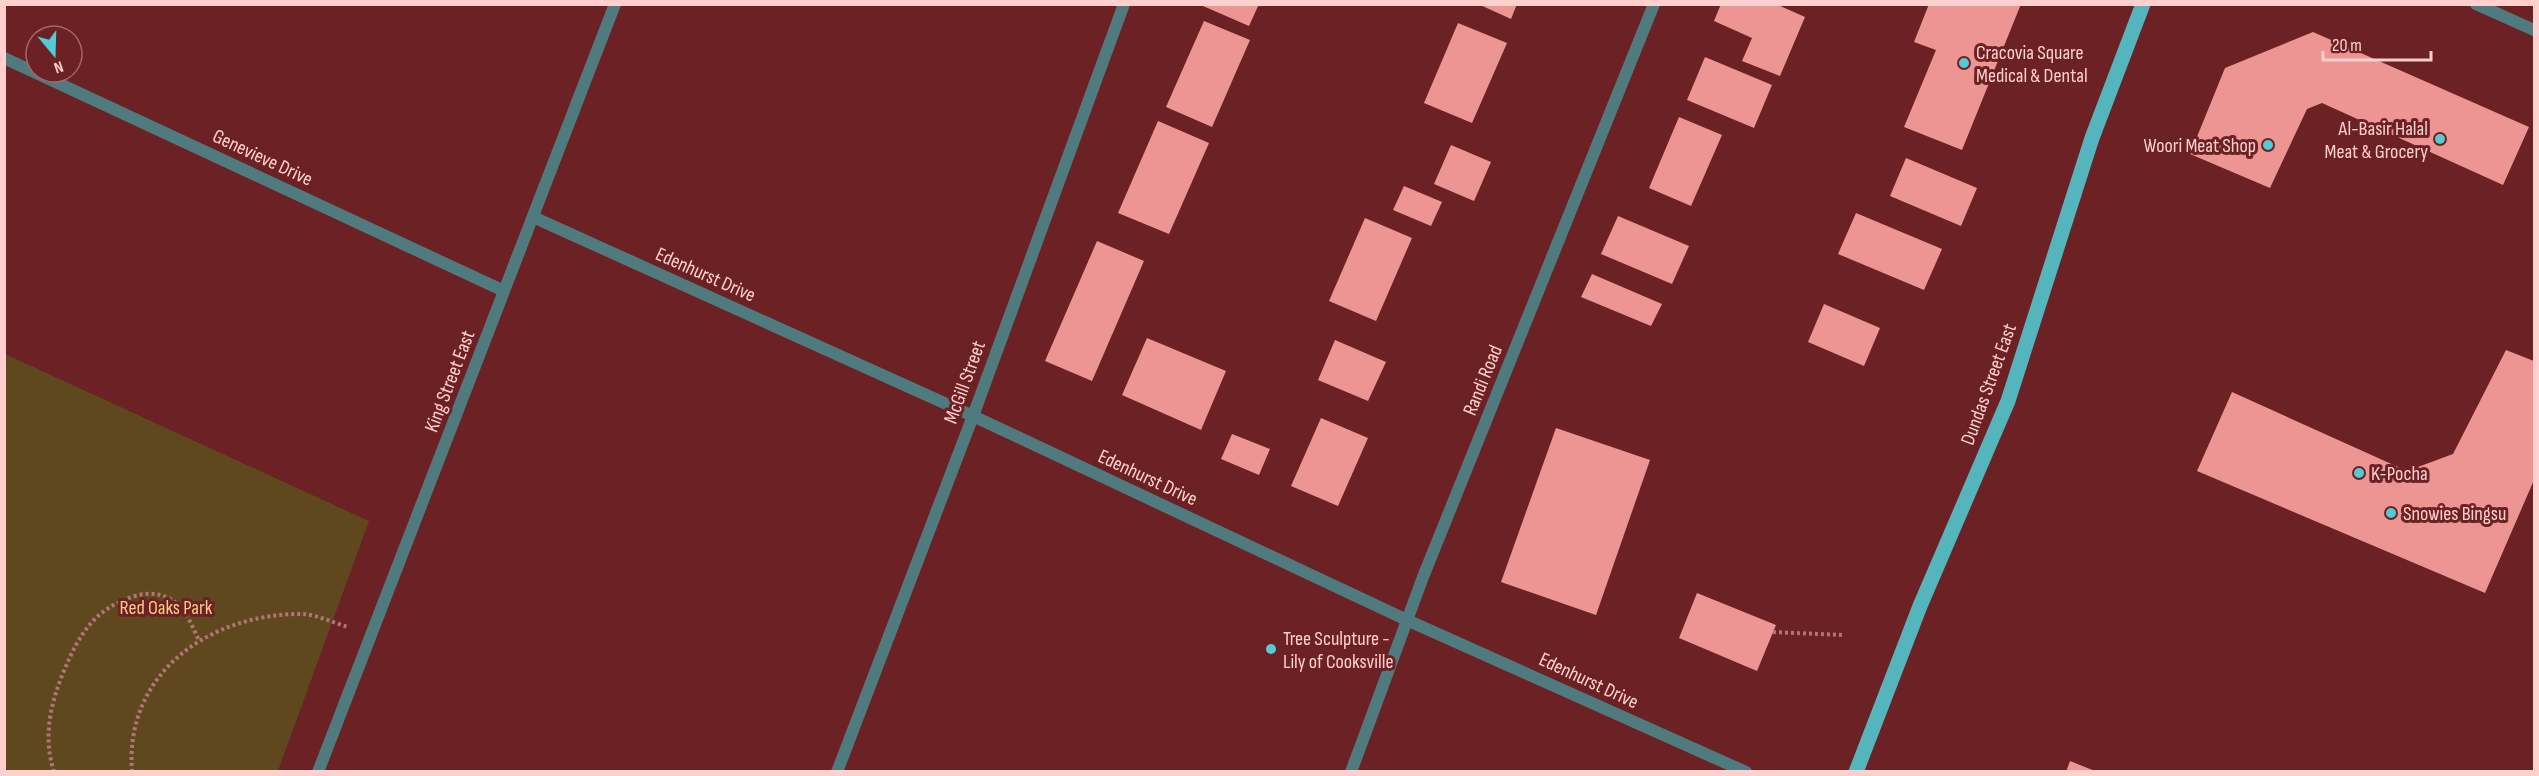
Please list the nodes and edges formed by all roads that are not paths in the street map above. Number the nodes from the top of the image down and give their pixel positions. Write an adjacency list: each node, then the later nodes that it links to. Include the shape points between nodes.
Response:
1 (615, 4): 8 (street, King Street East)
2 (1124, 4): 10 (street, McGill Street)
3 (1654, 4): 11 (street, Randi Road, via 1423,577)
4 (2143, 4): 16 (main road, Dundas Street East, via 2092,138 2008,401 1920,606)
5 (2476, 4): 6 (street)
6 (2535, 30)
7 (4, 58): 9 (street, Genevieve Drive)
8 (533, 217): 9 (street, King Street East); 10 (street, Edenhurst Drive)
9 (504, 291): 12 (street, King Street East)
10 (973, 416): 11 (street, Edenhurst Drive); 13 (street, McGill Street)
11 (1409, 621): 14 (street, Randi Road); 15 (street, Edenhurst Drive)
12 (318, 771)
13 (837, 771)
14 (1351, 771)
15 (1746, 771)
16 (1856, 771)

